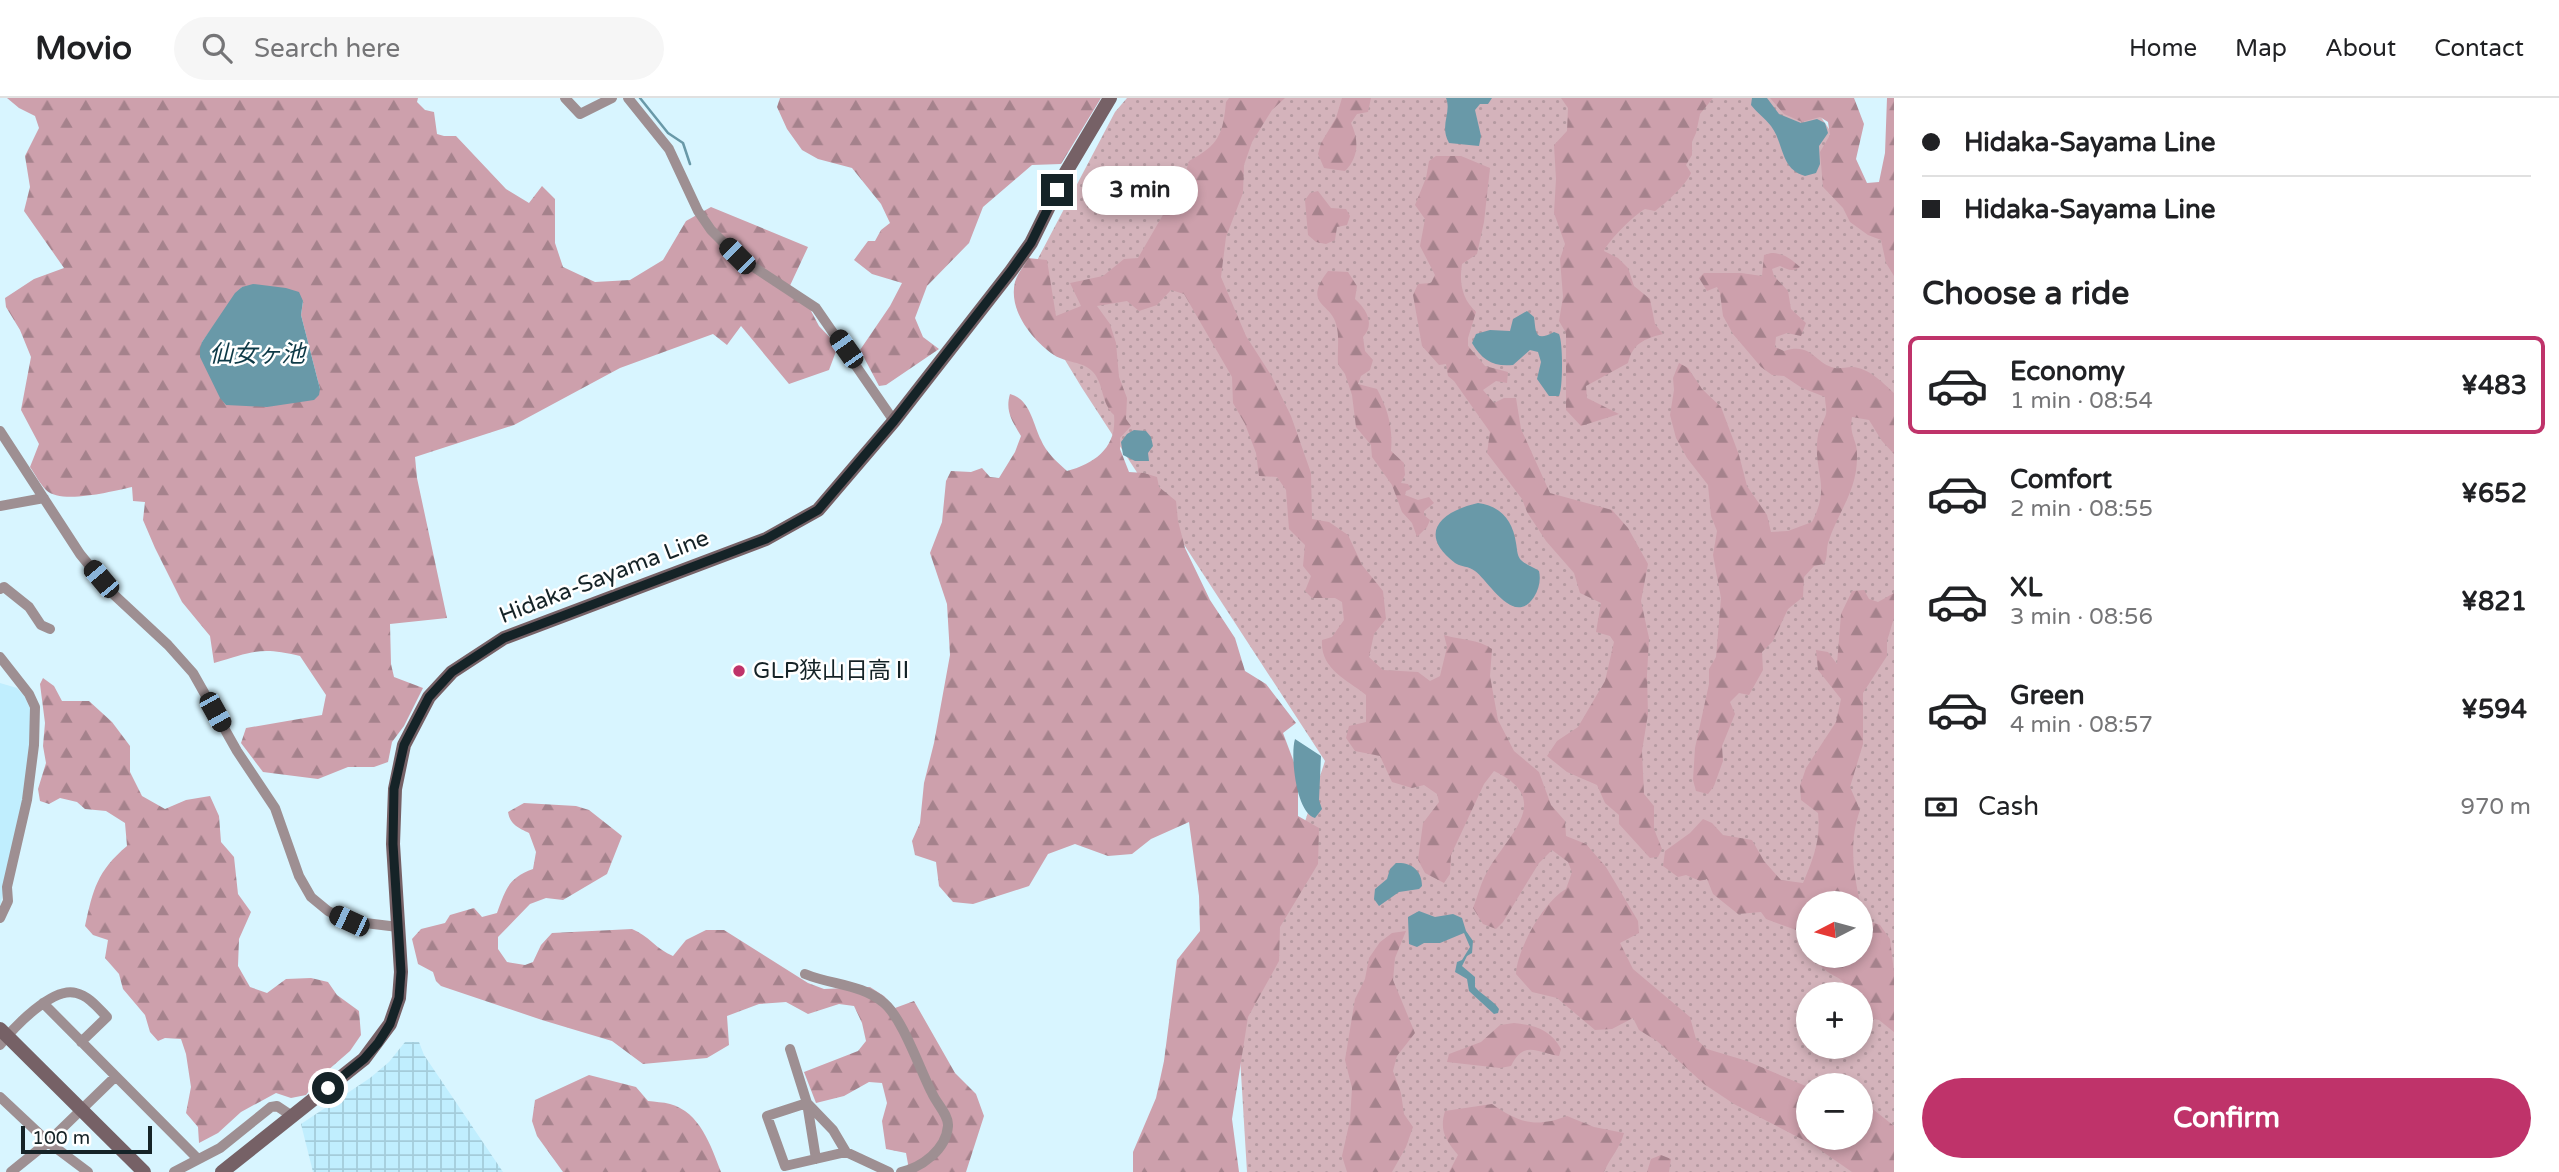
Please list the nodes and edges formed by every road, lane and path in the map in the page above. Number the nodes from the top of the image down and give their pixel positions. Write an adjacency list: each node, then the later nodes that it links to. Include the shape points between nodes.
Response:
1 (565, 98): 2 (street, via 583,117)
2 (612, 98)
3 (628, 98): 5 (street, via 669,149 711,230 737,256 816,308)
4 (1110, 98): 5 (main road, Hidaka-Sayama Line, via 1031,243)
5 (894, 421): 13 (main road, Hidaka-Sayama Line, via 831,497 797,523 766,539 504,638 439,684 414,721 398,766 393,825)
6 (0, 431): 7 (street)
7 (44, 498): 8 (street); 13 (street, via 111,592 193,673 275,808 311,897 349,921)
8 (0, 506)
9 (0, 589): 10 (street, via 4,587)
10 (50, 629)
11 (0, 657): 12 (street, via 29,694 35,715 27,800 7,887 8,901)
12 (0, 918)
13 (398, 927): 23 (main road, Hidaka-Sayama Line, via 399,998 390,1024 364,1059)
14 (805, 974): 36 (street, via 854,986 886,1004 948,1122 941,1145 930,1158)
15 (43, 1003): 16 (street); 17 (street); 17 (street, via 66,991 78,993 107,1017)
16 (2, 1036): 22 (main road)
17 (81, 1042): 19 (street)
18 (790, 1049): 20 (street)
19 (115, 1077): 22 (street); 28 (street)
20 (807, 1103): 24 (street); 25 (street); 29 (street, via 767,1116 785,1166)
21 (2, 1104): 26 (street)
22 (80, 1110): 26 (street); 32 (main road)
23 (292, 1116): 28 (street, via 271,1107 220,1148); 34 (main road, Hidaka-Sayama Line)
24 (829, 1126): 25 (street); 27 (street)
25 (811, 1131): 29 (street)
26 (47, 1142): 30 (street); 31 (street)
27 (846, 1152): 29 (street); 35 (street)
28 (197, 1158): 33 (street)
29 (816, 1159)
30 (11, 1172)
31 (88, 1172)
32 (144, 1172)
33 (174, 1172)
34 (222, 1172)
35 (889, 1172)
36 (901, 1172)

